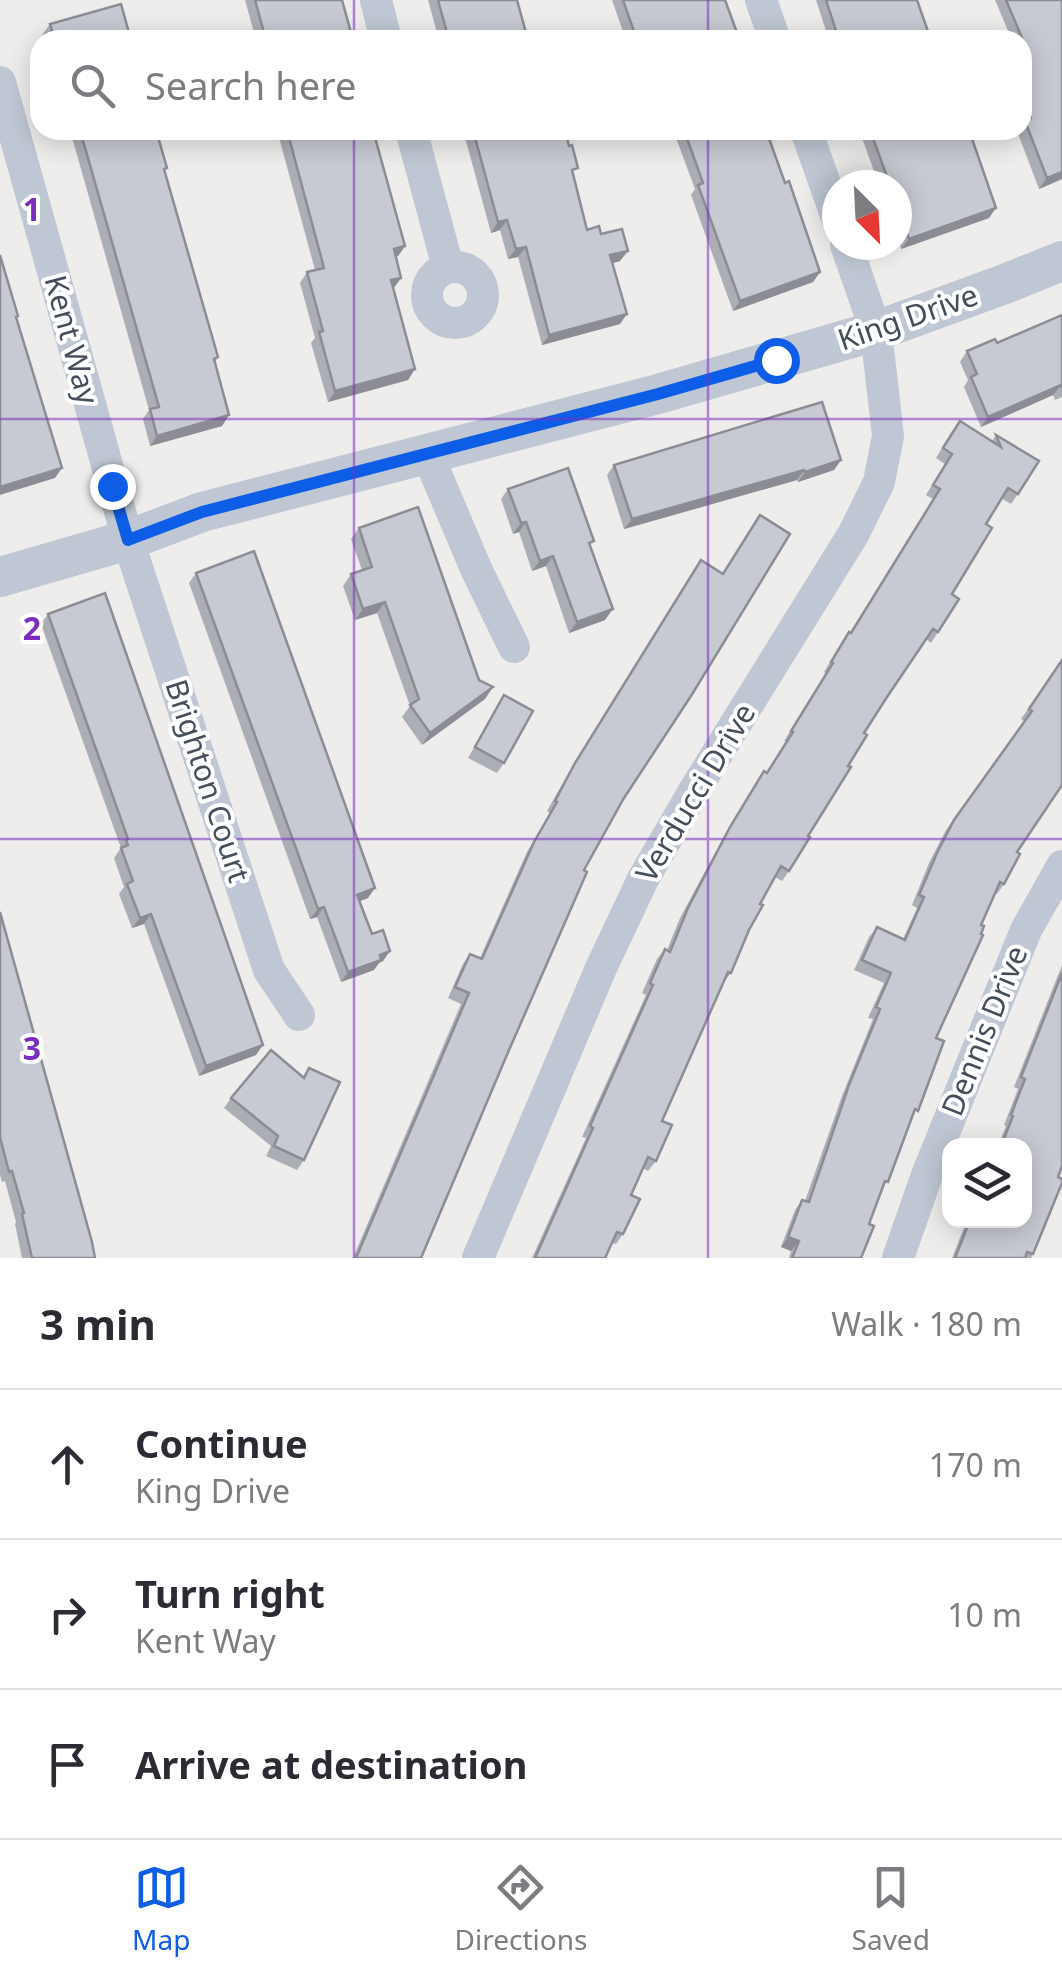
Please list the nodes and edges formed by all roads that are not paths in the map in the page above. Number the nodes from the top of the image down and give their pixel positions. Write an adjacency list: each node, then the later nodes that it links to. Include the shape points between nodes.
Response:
1 (376, 0): 3 (street)
2 (761, 0): 4 (street)
3 (384, 30)
4 (772, 30)
5 (0, 82): 14 (street, Kent Way)
6 (414, 140): 11 (street)
7 (810, 140): 8 (street)
8 (822, 175)
9 (851, 260): 12 (street, Verducci Drive)
10 (1062, 261): 12 (street, King Drive)
11 (448, 267)
12 (876, 331): 13 (street, King Drive); 19 (street, Verducci Drive, via 888,436 879,482 838,561 643,879)
13 (427, 452): 14 (street, King Drive, via 202,512); 16 (street)
14 (128, 540): 15 (street, King Drive); 18 (street, Brighton Court, via 270,970)
15 (0, 577)
16 (514, 647)
17 (1062, 866): 20 (street, Dennis Drive, via 1026,930)
18 (299, 1015)
19 (478, 1258)
20 (898, 1258)

